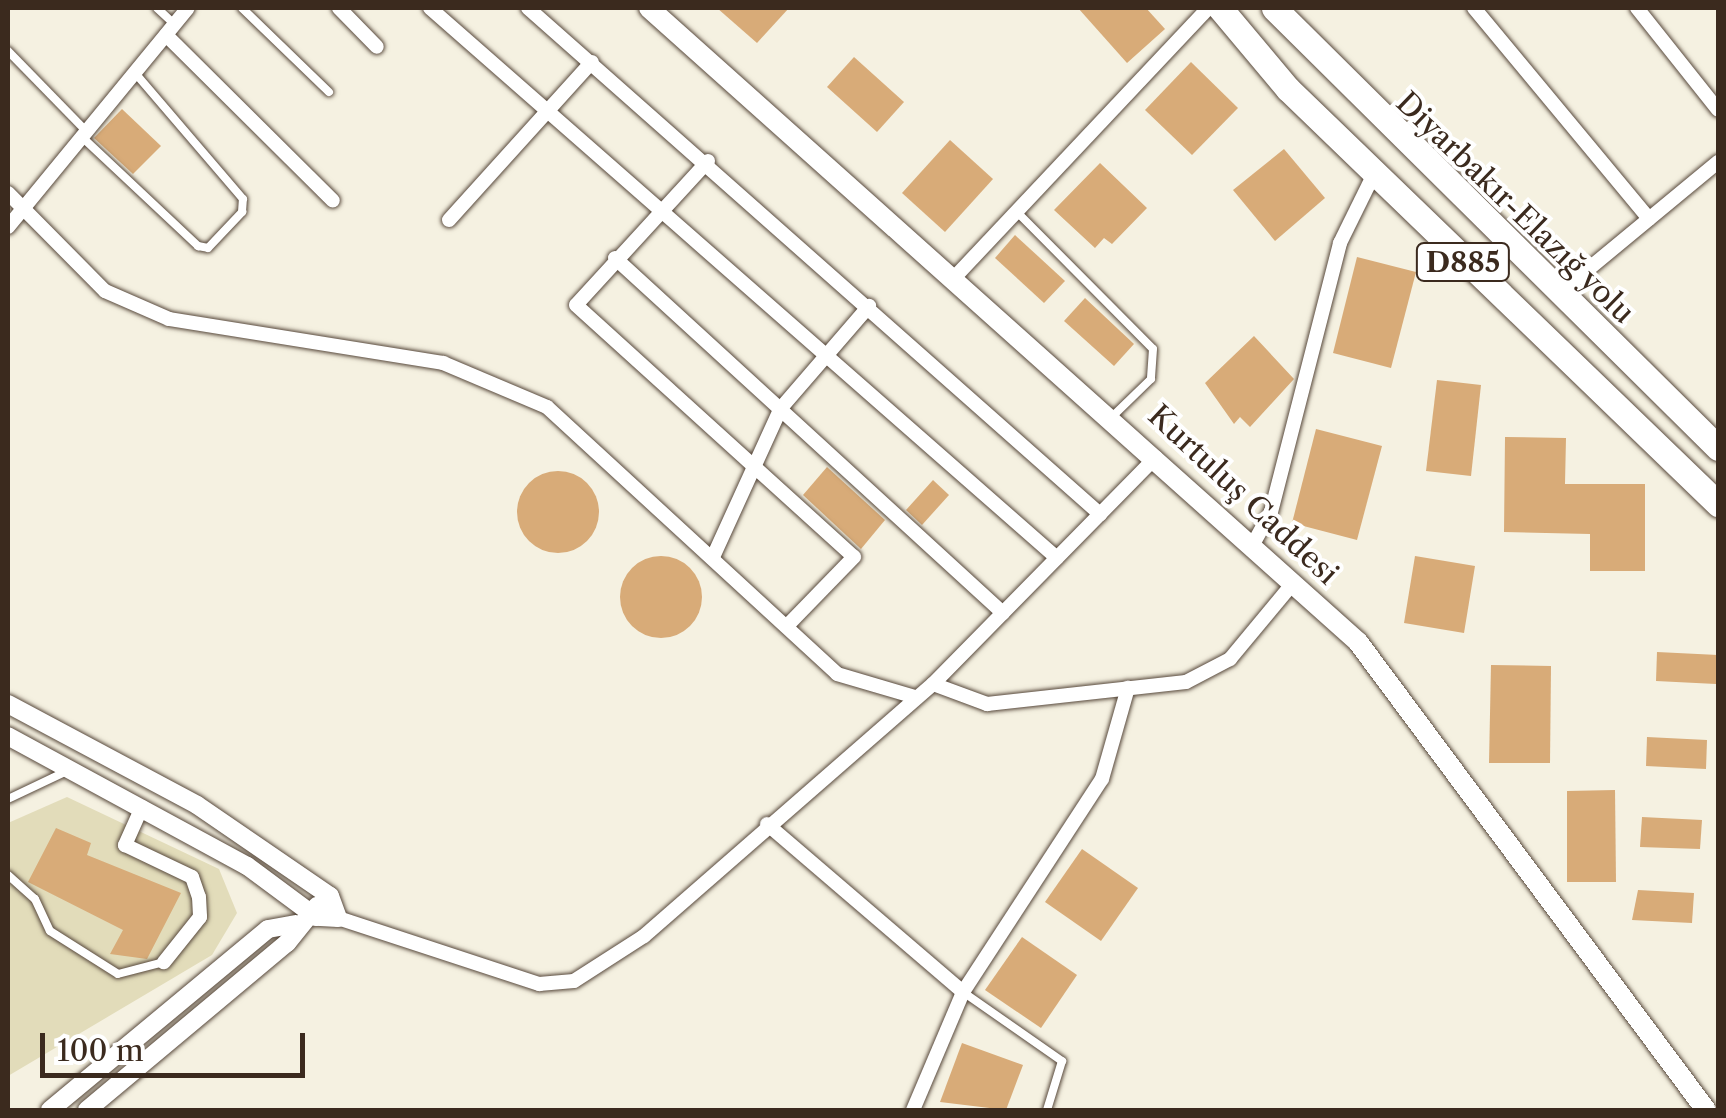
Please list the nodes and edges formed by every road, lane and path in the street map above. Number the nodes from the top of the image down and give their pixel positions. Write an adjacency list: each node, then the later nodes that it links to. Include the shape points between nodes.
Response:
1 (157, 8): 13 (lane)
2 (188, 8): 13 (street)
3 (242, 8): 18 (lane)
4 (339, 8): 14 (street)
5 (430, 8): 20 (street)
6 (528, 8): 16 (street)
7 (1208, 8): 29 (street)
8 (1220, 8): 24 (highway, D885)
9 (1274, 8): 35 (highway, Diyarbakır-Elazığ yolu / D885)
10 (1474, 8): 30 (street)
11 (1637, 8): 19 (street)
12 (661, 12): 34 (main road, Kurtuluş Caddesi)
13 (170, 30): 17 (street); 26 (street)
14 (377, 47)
15 (8, 51): 21 (lane)
16 (592, 62): 20 (street); 22 (street)
17 (134, 74): 21 (street); 21 (lane, via 243,199 242,212 208,248 198,246)
18 (329, 92)
19 (1718, 110)
20 (550, 112): 27 (street); 31 (street)
21 (85, 135): 28 (street)
22 (708, 161): 27 (street); 36 (street)
23 (1718, 162): 30 (street)
24 (1374, 174): 43 (highway, D885); 45 (street, via 1340,244 1270,512)
25 (8, 192): 28 (street)
26 (333, 200)
27 (664, 206): 33 (street); 37 (street)
28 (24, 210): 32 (street); 46 (street, via 106,291 169,319 495,379 547,407)
29 (1016, 212): 34 (street); 39 (lane, via 1153,349 1151,379)
30 (1649, 219): 35 (street)
31 (449, 220)
32 (8, 227)
33 (615, 258): 38 (street); 42 (street, via 576,305)
34 (953, 279): 39 (main road, Kurtuluş Caddesi)
35 (1556, 296): 40 (highway, Diyarbakır-Elazığ yolu / D885)
36 (868, 306): 37 (street); 44 (street)
37 (822, 352): 38 (street); 47 (street)
38 (781, 408): 42 (street); 49 (street)
39 (1113, 416): 41 (main road, Kurtuluş Caddesi)
40 (1718, 448)
41 (1156, 457): 44 (street); 45 (main road, Kurtuluş Caddesi)
42 (750, 468): 46 (street); 50 (street, via 854,558)
43 (1718, 504)
44 (1100, 514): 47 (street)
45 (1252, 546): 48 (main road, Kurtuluş Caddesi)
46 (713, 557): 50 (street)
47 (1057, 558): 49 (street)
48 (1293, 583): 52 (street, via 1214,670); 70 (main road, Kurtuluş Caddesi, via 1358,642)
49 (1003, 612): 51 (street)
50 (787, 626): 53 (street, via 837,674)
51 (933, 684): 52 (street, via 987,704); 53 (street)
52 (1128, 688): 65 (street, via 1102,780)
53 (915, 697): 59 (street)
54 (8, 704): 61 (street, via 196,806)
55 (8, 736): 56 (street)
56 (72, 770): 57 (lane); 58 (street)
57 (8, 799)
58 (142, 807): 62 (street); 64 (street, via 124,845 192,877 199,897 200,917)
59 (767, 824): 63 (street, via 644,936 574,981 539,984); 65 (street)
60 (8, 875): 64 (lane, via 35,899 50,931 118,974)
61 (330, 896): 62 (street); 63 (street)
62 (302, 918): 63 (street); 66 (street, via 268,929); 67 (street, via 287,943)
63 (338, 918)
64 (164, 962)
65 (963, 992): 68 (street); 69 (lane, via 1062,1061)
66 (50, 1110)
67 (87, 1110)
68 (913, 1110)
69 (1047, 1110)
70 (1706, 1110)

